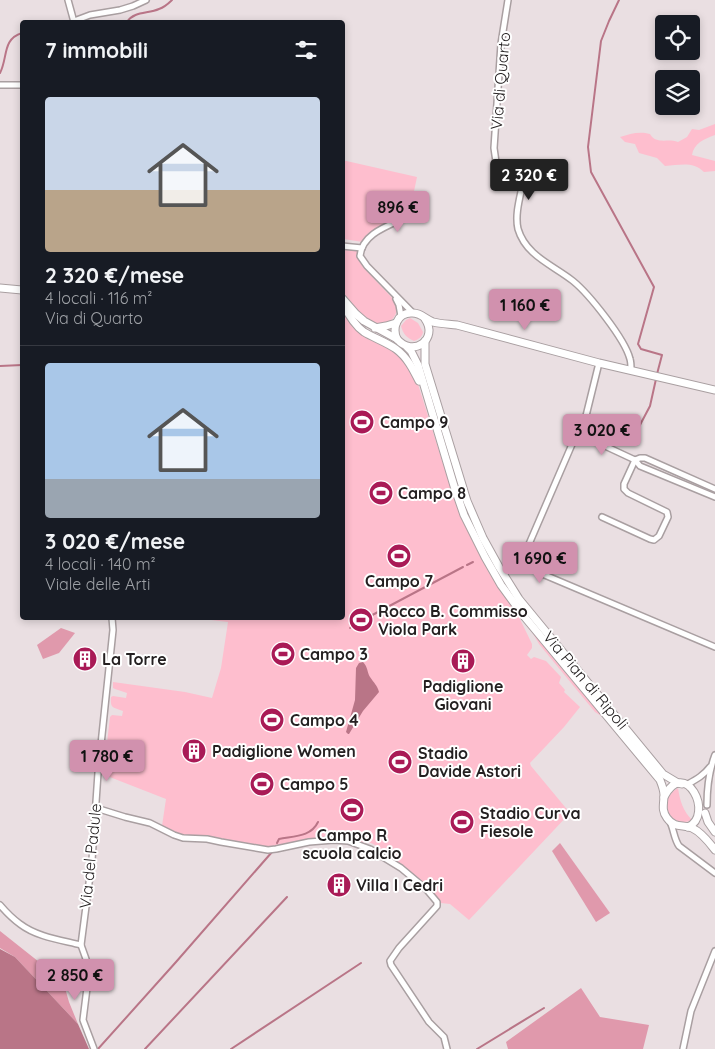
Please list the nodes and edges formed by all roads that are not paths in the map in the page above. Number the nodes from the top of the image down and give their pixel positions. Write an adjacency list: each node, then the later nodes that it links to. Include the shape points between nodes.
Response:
1 (68, 0): 4 (street)
2 (144, 0): 5 (street, via 120,10)
3 (508, 0): 26 (street, Via di Quarto, via 501,44 494,148 498,176 522,187 517,222 527,247 586,294 615,330 630,358)
4 (73, 20)
5 (79, 20)
6 (0, 85): 7 (street)
7 (20, 85)
8 (413, 214): 10 (street, via 373,234)
9 (345, 246): 10 (street)
10 (362, 247): 13 (street, via 361,259)
11 (0, 288): 12 (main road)
12 (20, 290)
13 (390, 291): 16 (street); 17 (street, via 399,304)
14 (345, 302): 20 (main road, via 359,318)
15 (345, 308): 27 (main road, Via Pian di Ripoli, via 364,332 393,347 406,359)
16 (412, 312): 17 (main road); 18 (main road)
17 (398, 319): 20 (main road); 22 (main road, via 394,331)
18 (425, 319): 19 (main road); 21 (main road)
19 (448, 324): 21 (main road); 25 (main road)
20 (375, 328): 22 (main road)
21 (429, 332): 23 (main road)
22 (397, 339): 24 (main road)
23 (425, 341): 24 (main road, via 417,347); 38 (main road, Via Pian di Ripoli, via 425,364 463,490 499,567 526,607 664,774)
24 (407, 347): 27 (main road, Via Pian di Ripoli, via 417,362)
25 (599, 363): 26 (main road); 29 (street)
26 (631, 370): 28 (main road)
27 (424, 390): 39 (main road, Via Pian di Ripoli, via 461,506 501,586 660,780)
28 (715, 390)
29 (582, 434): 30 (street); 35 (street, via 573,442 528,546 527,562 540,573)
30 (636, 460): 31 (street, via 645,458); 32 (street, via 640,466); 33 (street, via 624,489 667,512 668,517 659,536 650,539)
31 (715, 489)
32 (715, 497)
33 (602, 518)
34 (112, 620): 40 (street, Via del Padule)
35 (715, 646)
36 (715, 755): 37 (street)
37 (712, 764): 38 (street, via 700,778); 41 (street)
38 (685, 784): 39 (main road, via 672,787); 41 (main road, Via Pian di Ripoli, via 700,790 705,797)
39 (664, 798): 42 (main road, Via Pian di Ripoli, via 663,810)
40 (96, 808): 49 (street, Via del Padule); 52 (street, via 150,823 183,838 268,850 308,842 348,841 370,849 401,868 426,889 437,906 399,948 390,965 429,1022 444,1037)
41 (706, 809): 43 (main road, via 699,822); 44 (main road, Via Pian di Ripoli, via 708,822)
42 (670, 821): 43 (main road); 45 (street)
43 (687, 827): 45 (street); 46 (main road, via 703,836)
44 (715, 832)
45 (675, 838): 47 (street, via 679,846)
46 (715, 850)
47 (715, 873)
48 (0, 905): 49 (street, via 30,930)
49 (81, 945): 51 (street, via 87,973 83,1020)
50 (715, 952): 53 (street, via 691,1011)
51 (94, 1049)
52 (447, 1049)
53 (683, 1049)

